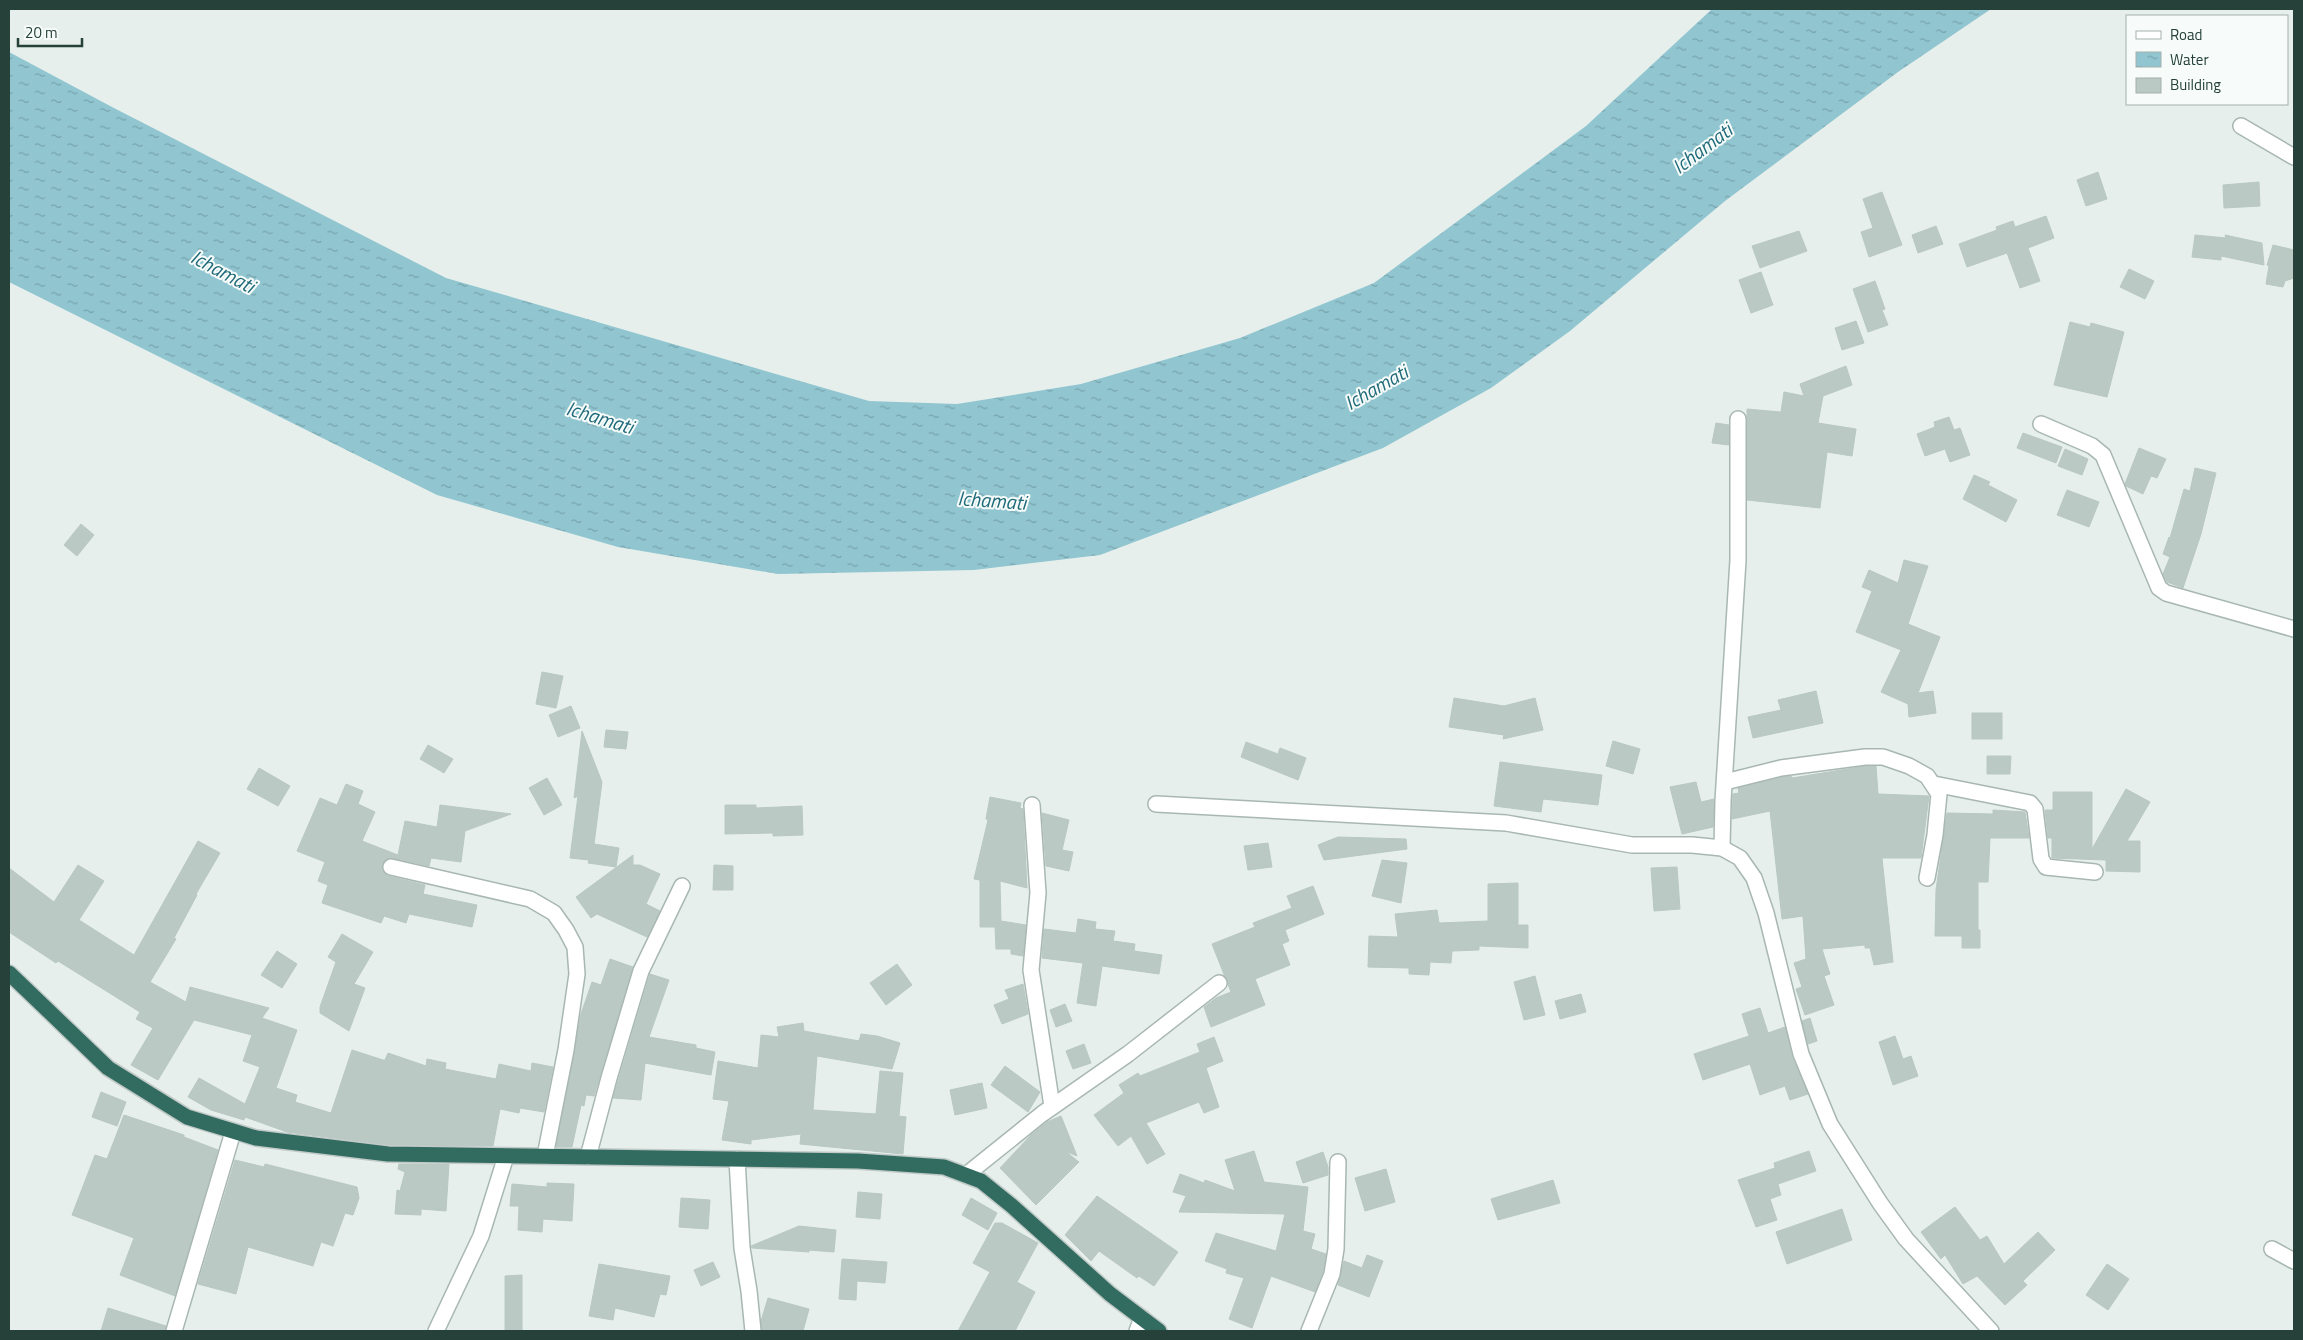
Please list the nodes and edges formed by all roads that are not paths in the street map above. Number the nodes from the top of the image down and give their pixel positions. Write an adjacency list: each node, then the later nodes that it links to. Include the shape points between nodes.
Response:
1 (2241, 126): 2 (street)
2 (2294, 157)
3 (1738, 419): 6 (street, via 1738,560)
4 (2041, 424): 5 (street, via 2092,446 2103,455 2159,588 2166,593)
5 (2294, 629)
6 (1725, 782): 7 (street, via 1781,768 1884,757 1927,776); 10 (street)
7 (1934, 784): 12 (street, via 2030,803 2035,809 2041,860 2046,867); 13 (street, via 1939,794)
8 (1156, 804): 10 (street, via 1506,823 1632,845)
9 (1032, 805): 17 (street, via 1038,893 1031,970)
10 (1722, 848): 33 (street, via 1740,858 1754,878 1802,1054 1830,1124 1906,1239)
11 (391, 867): 20 (street, via 530,899 554,913 566,930 575,947 578,974)
12 (2095, 872)
13 (1927, 878)
14 (682, 886): 21 (street, via 641,971)
15 (9, 973): 18 (highway, via 108,1068 187,1117)
16 (1219, 983): 17 (street, via 1128,1054)
17 (1052, 1106): 24 (street)
18 (233, 1132): 19 (highway, via 256,1138 388,1154); 28 (street)
19 (506, 1156): 20 (highway); 29 (street, via 480,1236)
20 (545, 1156): 21 (highway)
21 (588, 1157): 22 (highway)
22 (737, 1159): 24 (highway, via 911,1164 944,1167); 30 (street, via 742,1248)
23 (1338, 1162): 32 (street, via 1336,1248 1332,1274)
24 (966, 1175): 27 (highway, via 981,1181 1012,1206)
25 (2272, 1248): 26 (street)
26 (2294, 1261)
27 (1140, 1325): 31 (highway)
28 (174, 1331)
29 (436, 1331)
30 (753, 1331)
31 (1159, 1331)
32 (1308, 1331)
33 (1992, 1331)

